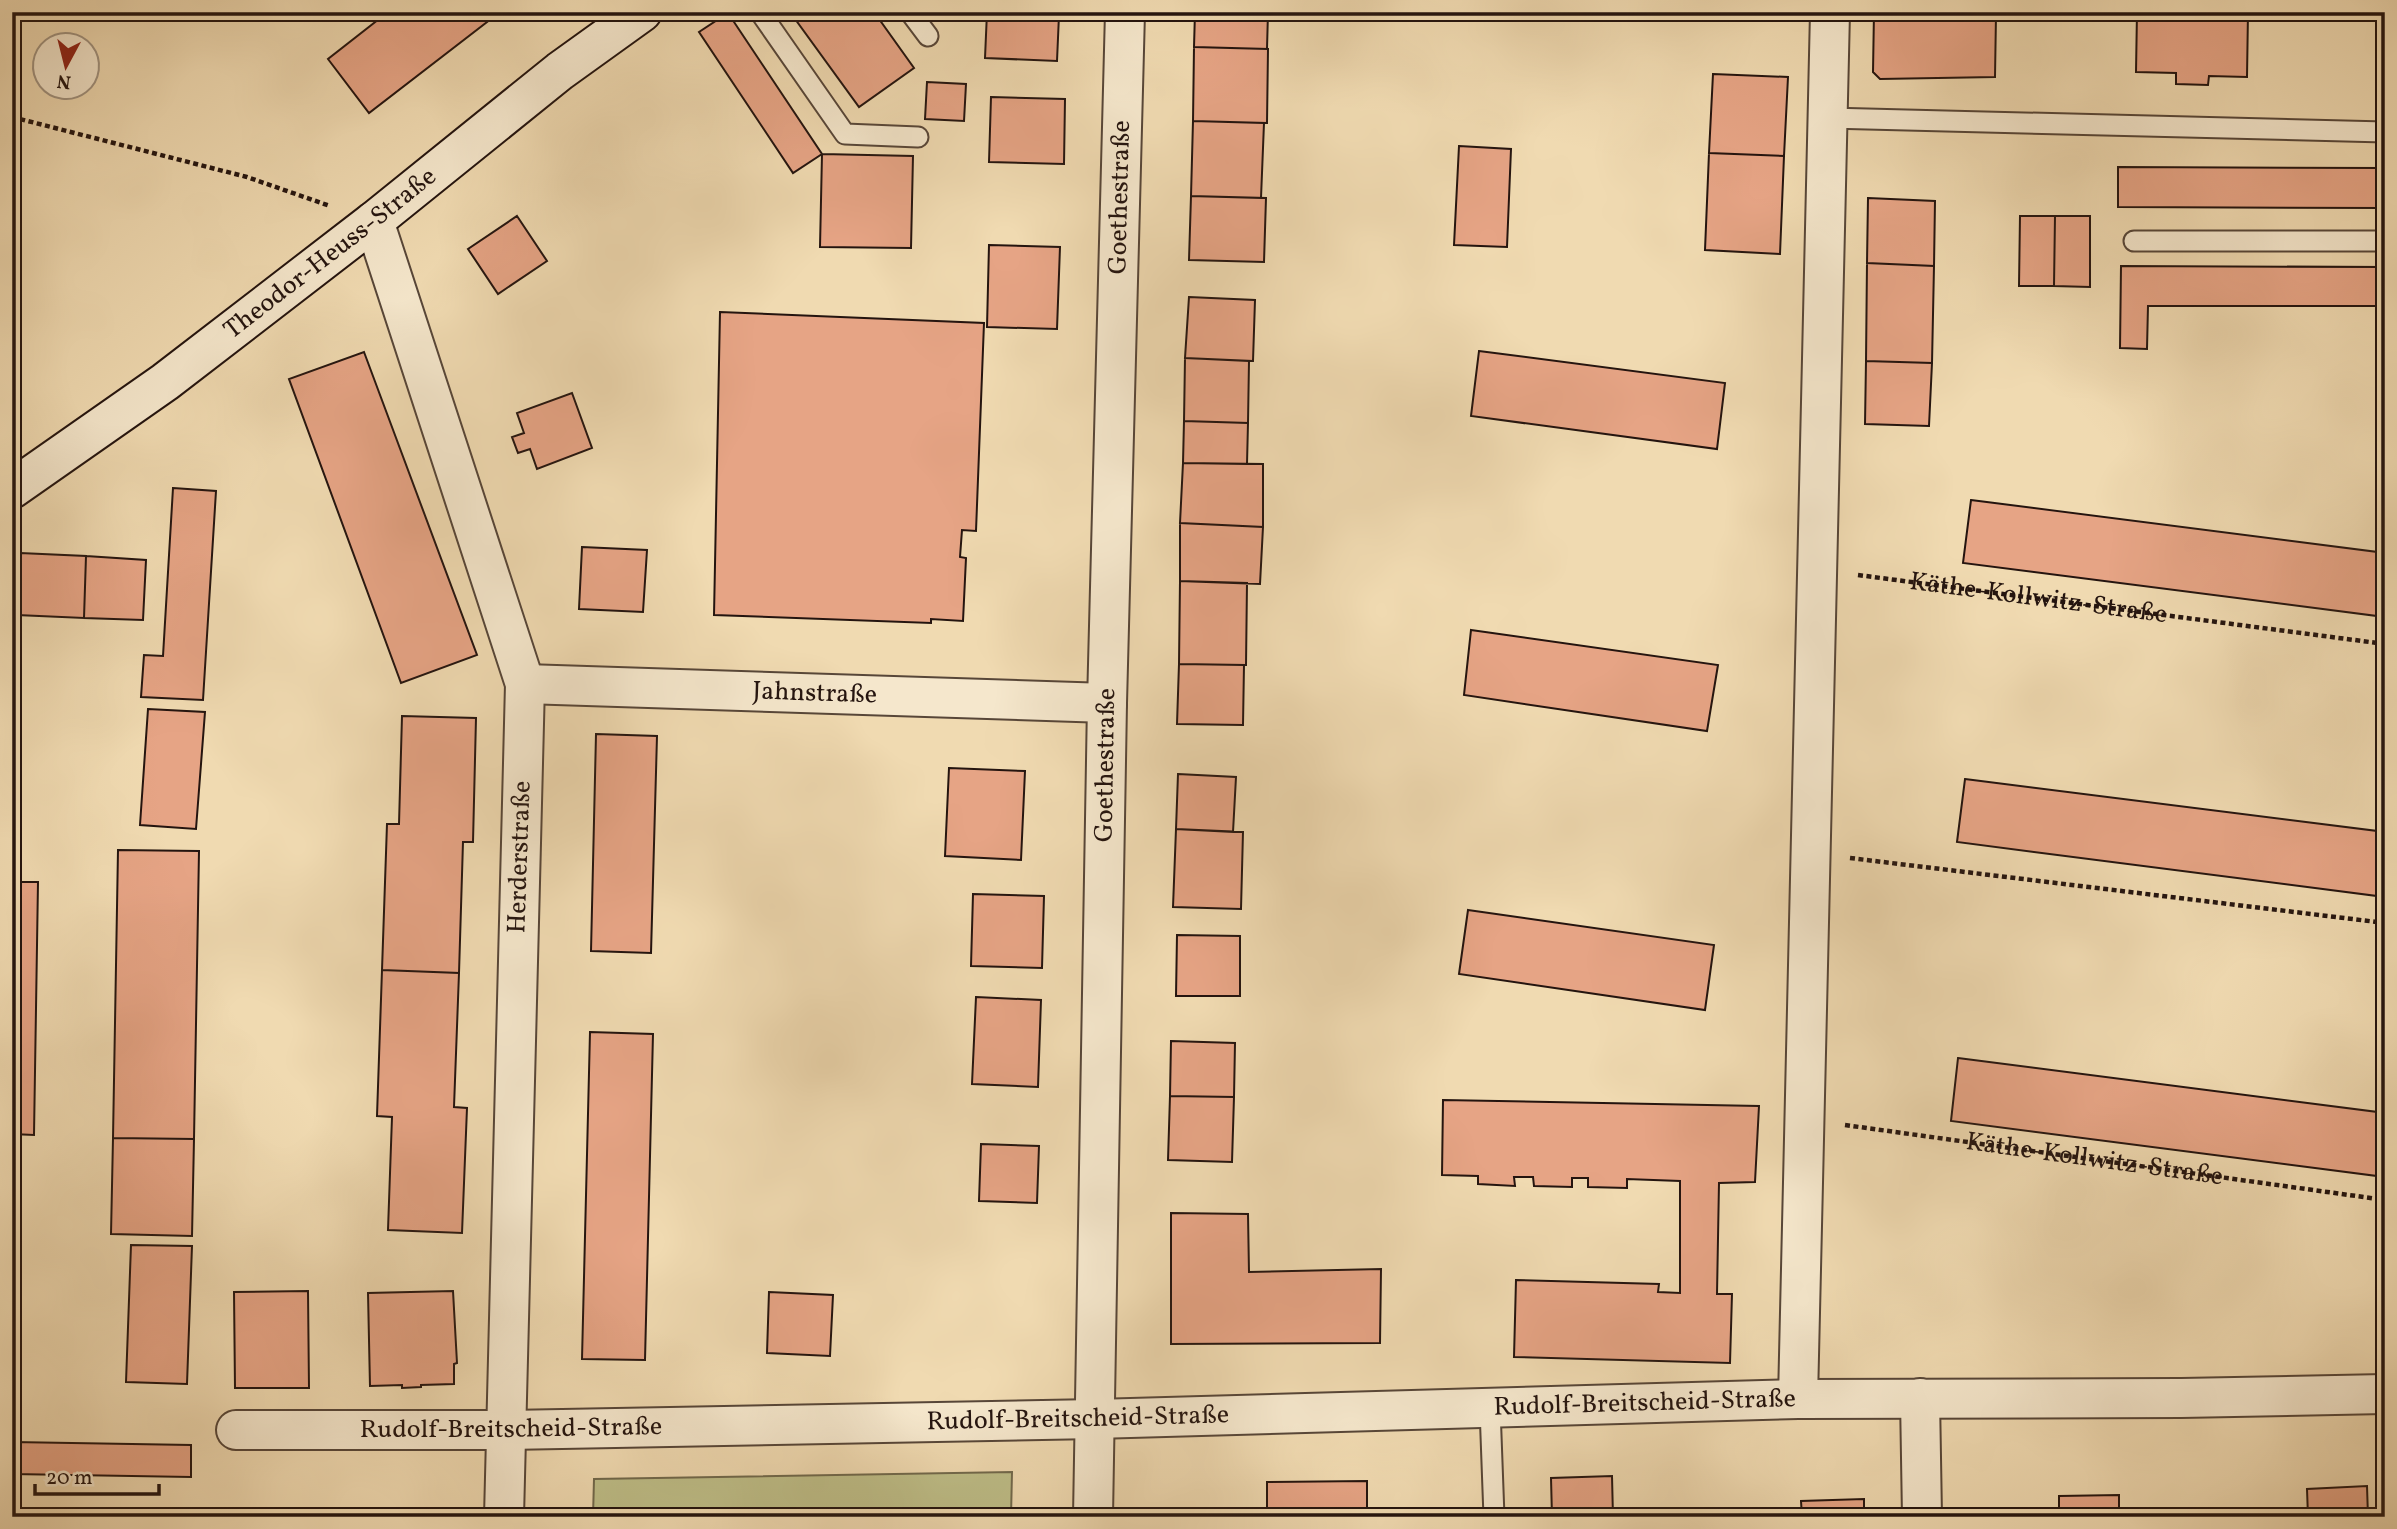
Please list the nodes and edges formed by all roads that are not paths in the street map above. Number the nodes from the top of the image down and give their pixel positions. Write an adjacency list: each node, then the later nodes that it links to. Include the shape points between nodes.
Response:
1 (642, 12): 10 (street, Theodor-Heuss-Straße, via 560,71)
2 (760, 12): 9 (lane, via 845,134)
3 (910, 12): 6 (lane)
4 (1125, 12): 15 (street, Goethestraße)
5 (1830, 12): 7 (street)
6 (928, 36)
7 (1828, 118): 8 (lane); 18 (street)
8 (2385, 132)
9 (918, 137)
10 (374, 221): 13 (street, Theodor-Heuss-Straße, via 165,382); 14 (street, Herderstraße)
11 (2134, 241): 12 (lane)
12 (2385, 241)
13 (12, 489)
14 (525, 684): 15 (street, Jahnstraße); 22 (street, Herderstraße)
15 (1107, 703): 20 (street, Goethestraße)
16 (2385, 1394): 17 (street, Rudolf-Breitscheid-Straße)
17 (1920, 1398): 18 (street, Rudolf-Breitscheid-Straße); 26 (street)
18 (1798, 1399): 19 (street, Rudolf-Breitscheid-Straße)
19 (1490, 1408): 20 (street, Rudolf-Breitscheid-Straße); 25 (lane)
20 (1096, 1419): 22 (street, Rudolf-Breitscheid-Straße); 24 (street, Goethestraße)
21 (236, 1430): 22 (street, Rudolf-Breitscheid-Straße)
22 (505, 1430): 23 (street, Herderstraße)
23 (504, 1517)
24 (1093, 1517)
25 (1494, 1517)
26 (1922, 1517)

